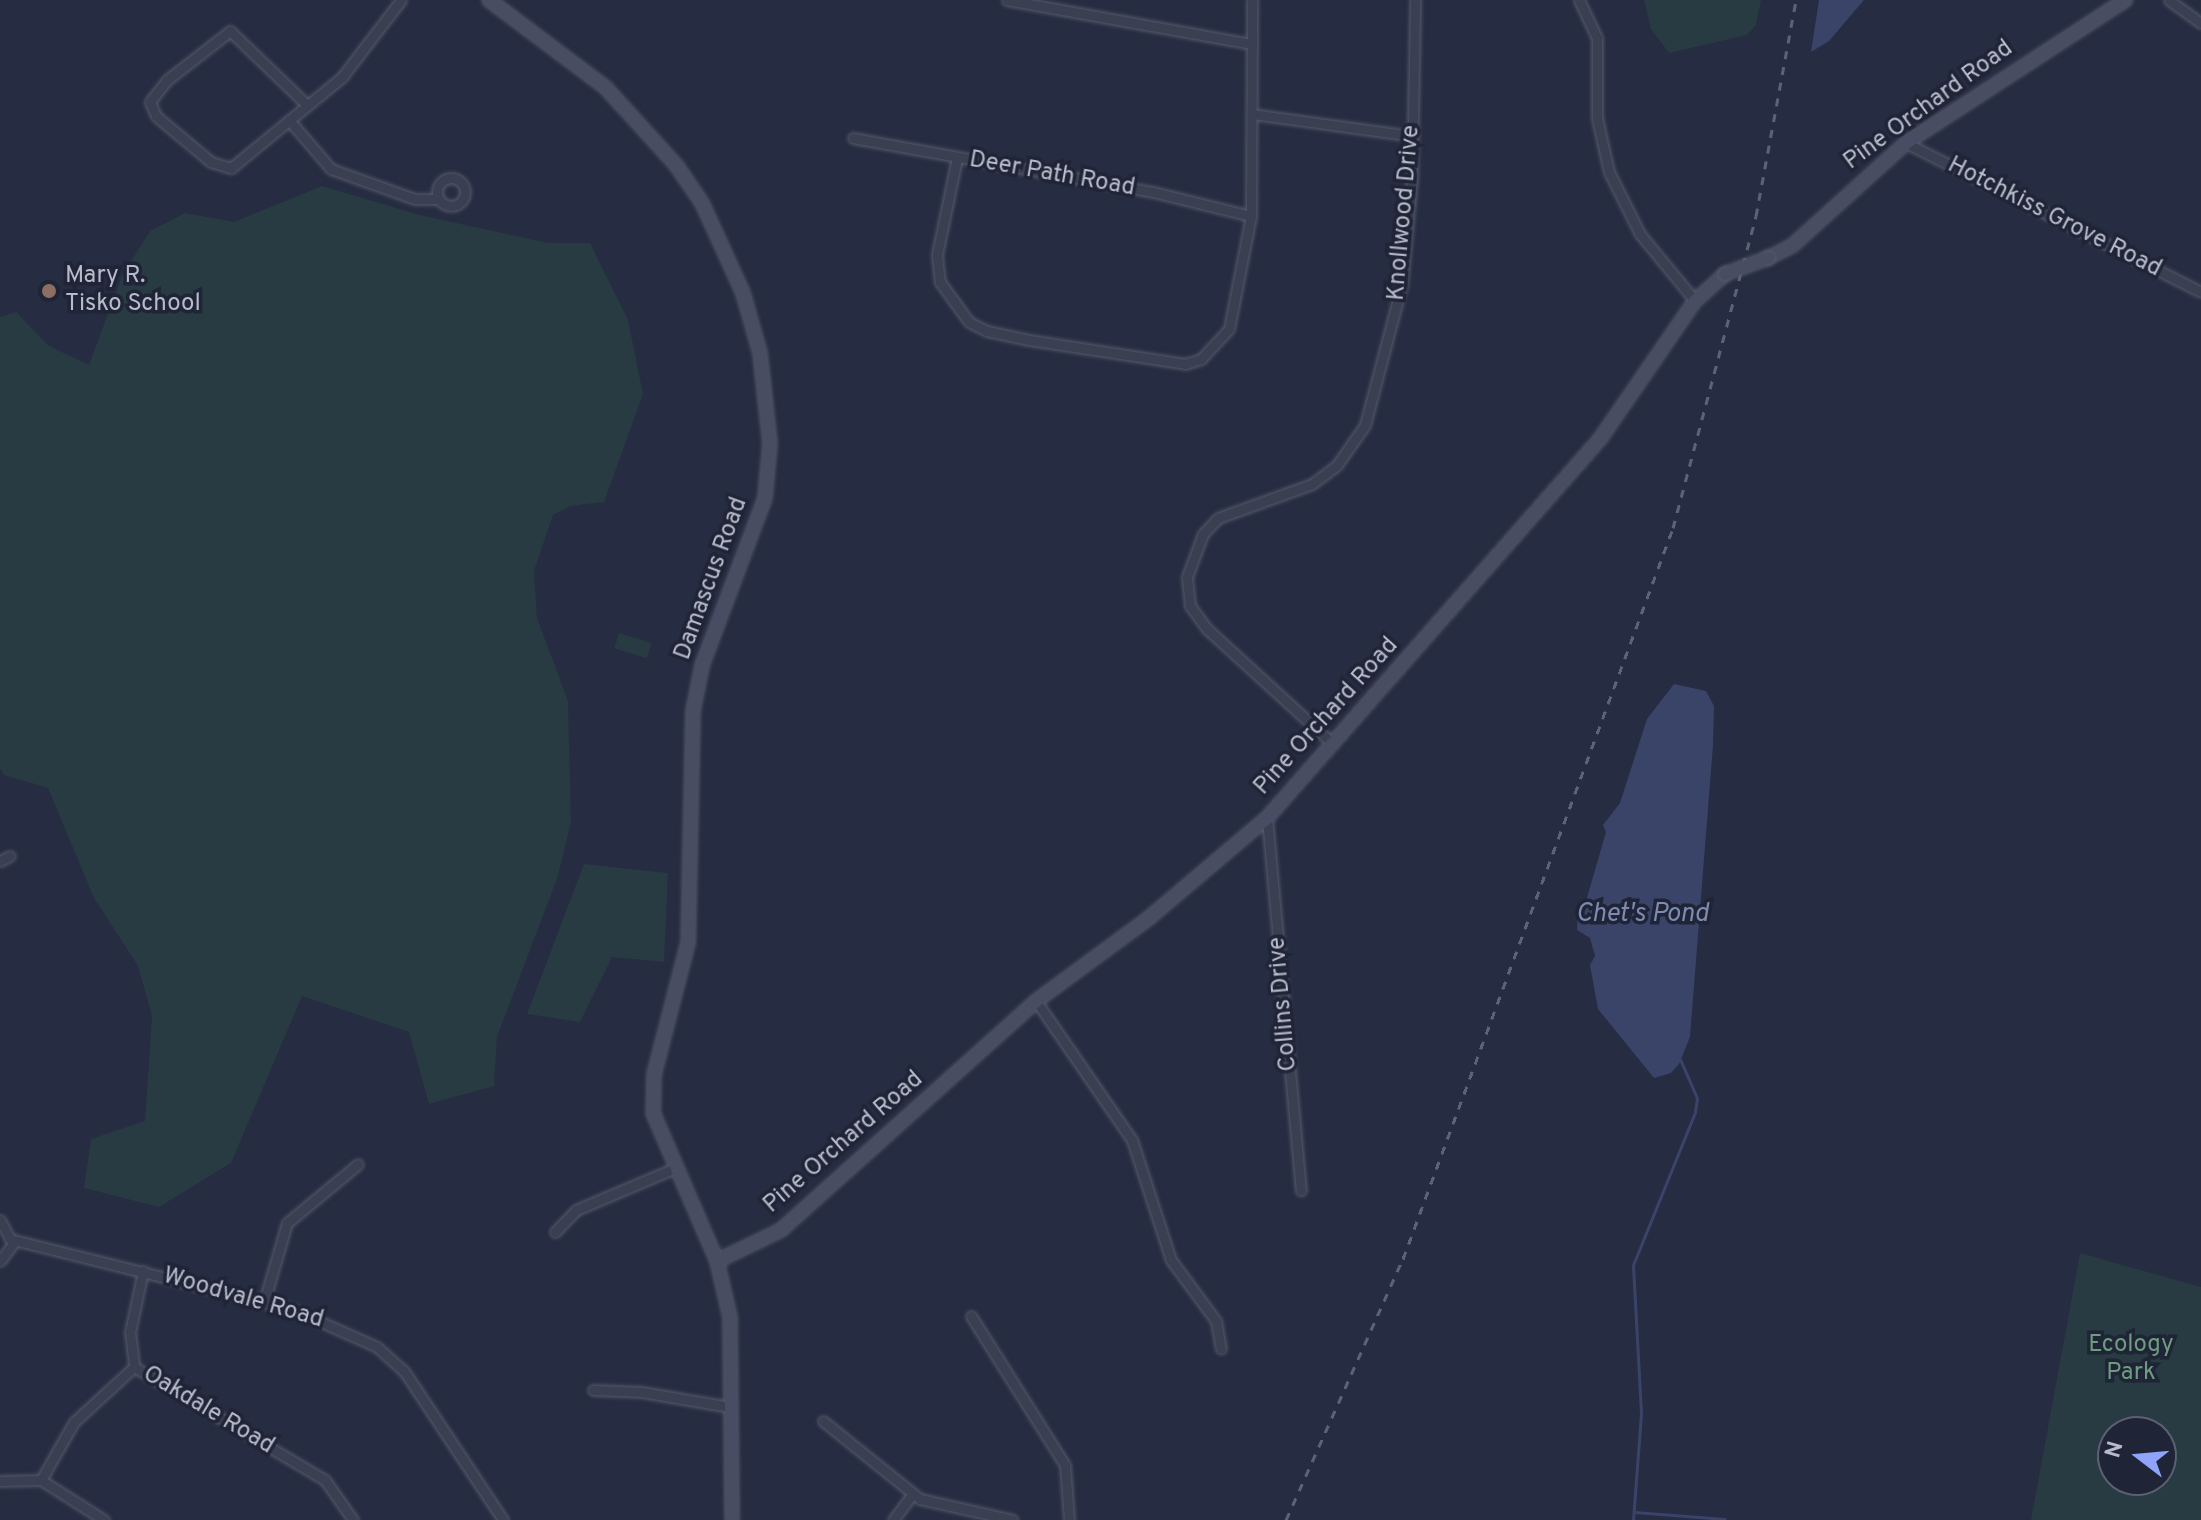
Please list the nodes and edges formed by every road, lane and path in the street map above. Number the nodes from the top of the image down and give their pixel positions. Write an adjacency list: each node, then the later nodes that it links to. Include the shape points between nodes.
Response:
1 (401, 0): 11 (street, via 342,77)
2 (489, 0): 26 (street, Damascus Road, via 606,88 676,165 702,203 743,293 760,353 770,443 765,498 702,666 696,696 688,943 654,1074 653,1113)
3 (1007, 0): 10 (street)
4 (1252, 0): 10 (street)
5 (1415, 0): 14 (street, Knollwood Drive)
6 (1579, 0): 21 (street, via 1597,38 1597,118 1609,172 1640,234)
7 (2125, 0): 16 (street, Pine Orchard Road)
8 (2169, 0): 9 (street)
9 (2201, 23)
10 (1252, 44): 12 (street)
11 (307, 105): 13 (street); 13 (street, via 230,31 167,80 150,102 156,116 211,162 231,168)
12 (1252, 114): 14 (street); 19 (street)
13 (289, 120): 18 (street, via 331,169 415,199)
14 (1413, 136): 22 (street, Knollwood Drive, via 1402,284 1365,425 1337,465 1312,484 1218,518 1203,534 1187,577 1190,606 1207,629)
15 (853, 138): 17 (street, Deer Path Road)
16 (1906, 143): 20 (street, Hotchkiss Grove Road); 21 (street, Pine Orchard Road, bridge, via 1793,245 1725,274)
17 (957, 158): 19 (street, Deer Path Road, via 1153,192); 19 (street, via 943,214 940,282 969,322 1029,340 1185,364 1201,359 1229,329)
18 (439, 199)
19 (1251, 216)
20 (2201, 292)
21 (1695, 301): 22 (street, Pine Orchard Road, via 1600,439)
22 (1333, 744): 23 (street, Pine Orchard Road)
23 (1267, 818): 24 (street, Pine Orchard Road, via 1149,918); 27 (street, Collins Drive)
24 (1036, 1001): 32 (street, Pine Orchard Road, via 781,1230); 36 (street, via 1132,1140 1171,1260 1216,1321)
25 (358, 1164): 34 (street, via 287,1223)
26 (675, 1168): 29 (street, via 576,1210); 32 (street, Damascus Road)
27 (1301, 1190)
28 (0, 1220): 30 (street)
29 (555, 1232)
30 (15, 1241): 31 (street); 33 (street, Woodvale Road)
31 (0, 1261)
32 (717, 1261): 39 (street, via 730,1317)
33 (143, 1271): 34 (street, Woodvale Road); 37 (street, Oakdale Road, via 130,1332)
34 (264, 1302): 46 (street, Woodvale Road, via 326,1321 377,1347 395,1363)
35 (971, 1316): 50 (street, via 1065,1465)
36 (1221, 1349)
37 (134, 1367): 41 (street, via 74,1422); 45 (street, Oakdale Road, via 325,1480)
38 (593, 1390): 39 (street, via 642,1392)
39 (730, 1407): 47 (street)
40 (823, 1421): 43 (street)
41 (41, 1480): 42 (street); 44 (street)
42 (0, 1481)
43 (912, 1495): 48 (street); 49 (street)
44 (104, 1520)
45 (353, 1520)
46 (503, 1520)
47 (732, 1520)
48 (893, 1520)
49 (1013, 1520)
50 (1069, 1520)

